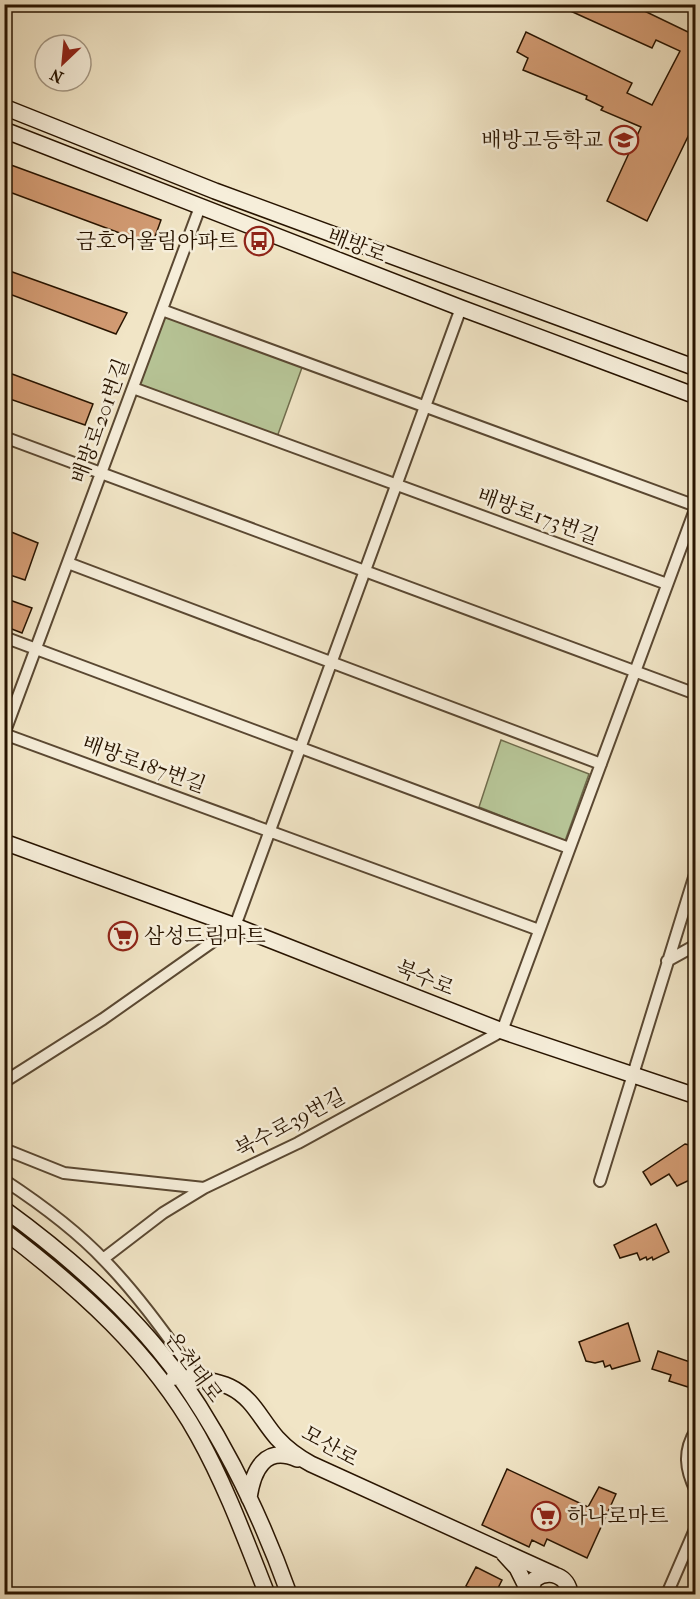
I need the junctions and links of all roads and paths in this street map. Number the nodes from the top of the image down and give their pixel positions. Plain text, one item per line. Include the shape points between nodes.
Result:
1 (4, 107) edge
2 (4, 130) edge
3 (200, 207) junction
4 (461, 308) junction
5 (162, 310) junction
6 (696, 368) edge
7 (133, 388) junction
8 (696, 396) edge
9 (425, 406) junction
10 (4, 437) edge
11 (101, 473) junction
12 (396, 485) junction
13 (696, 506) edge
14 (68, 563) junction
15 (365, 571) junction
16 (667, 584) junction
17 (4, 637) edge
18 (36, 649) junction
19 (332, 662) junction
20 (635, 671) junction
21 (696, 694) edge
22 (4, 734) edge
23 (300, 747) junction
24 (601, 764) junction
25 (269, 831) junction
26 (4, 842) edge
27 (569, 848) junction
28 (696, 872) edge
29 (235, 926) junction
30 (539, 930) junction
31 (696, 945) edge
32 (667, 961) junction
33 (502, 1031) junction
34 (631, 1076) junction
35 (4, 1082) edge
36 (696, 1096) edge
37 (4, 1149) edge
38 (4, 1180) edge
39 (600, 1181) dead end
40 (204, 1188) junction
41 (4, 1209) edge
42 (4, 1231) edge
43 (103, 1259) junction
44 (158, 1376) junction
45 (180, 1378) junction
46 (198, 1380) junction
47 (696, 1430) edge
48 (310, 1464) junction
49 (696, 1491) edge
50 (249, 1497) junction
51 (696, 1527) edge
52 (495, 1546) junction
53 (563, 1584) edge
54 (527, 1593) edge
55 (267, 1594) edge
56 (289, 1594) edge
57 (577, 1594) edge
58 (667, 1594) edge

1 - 6 street, 배방로 via 215,191
2 - 3 street, 배방로
3 - 4 street, 배방로
3 - 5 street, 배방로201번길
4 - 8 street, 배방로
4 - 9 street
5 - 7 street, 배방로201번길
5 - 9 street
7 - 11 street, 배방로201번길
7 - 12 street
9 - 12 street
9 - 13 street
10 - 11 street
11 - 14 street, 배방로201번길
11 - 15 street
12 - 15 street
12 - 16 street, 배방로173번길
13 - 16 street
14 - 18 street, 배방로201번길
14 - 19 street
15 - 19 street
15 - 20 street
16 - 20 street
17 - 18 street
18 - 22 street, 배방로201번길
18 - 23 street
19 - 23 street
19 - 24 street
20 - 21 street
20 - 24 street
22 - 25 street, 배방로187번길
23 - 25 street
23 - 27 street
24 - 27 street
25 - 29 street
25 - 30 street
26 - 29 street, 북수로
27 - 30 street
28 - 32 street
29 - 33 street, 북수로
29 - 35 street via 103,1019
30 - 33 street
31 - 32 street
32 - 34 street
33 - 34 street, 북수로
33 - 40 street, 북수로39번길 via 298,1143
34 - 36 street, 북수로
34 - 39 street
37 - 40 street via 64,1173
38 - 43 street
40 - 43 street, 북수로39번길 via 163,1213
41 - 45 street, 온천대로 via 82,1270
42 - 44 street, 온천대로 via 101,1312
43 - 46 street via 148,1310
44 - 45 street, 모산로
44 - 55 street, 온천대로 via 197,1435 221,1481
45 - 46 street, 모산로
45 - 50 street, 온천대로
46 - 48 street, 모산로 via 214,1382 244,1396 276,1437
47 - 49 street via 686,1446 687,1466
48 - 50 street via 291,1456 266,1457 256,1470
48 - 52 street, 모산로
50 - 56 street, 온천대로
51 - 58 street
52 - 53 street, 모산로
52 - 54 street via 518,1568
53 - 54 street via 541,1575
53 - 57 street

